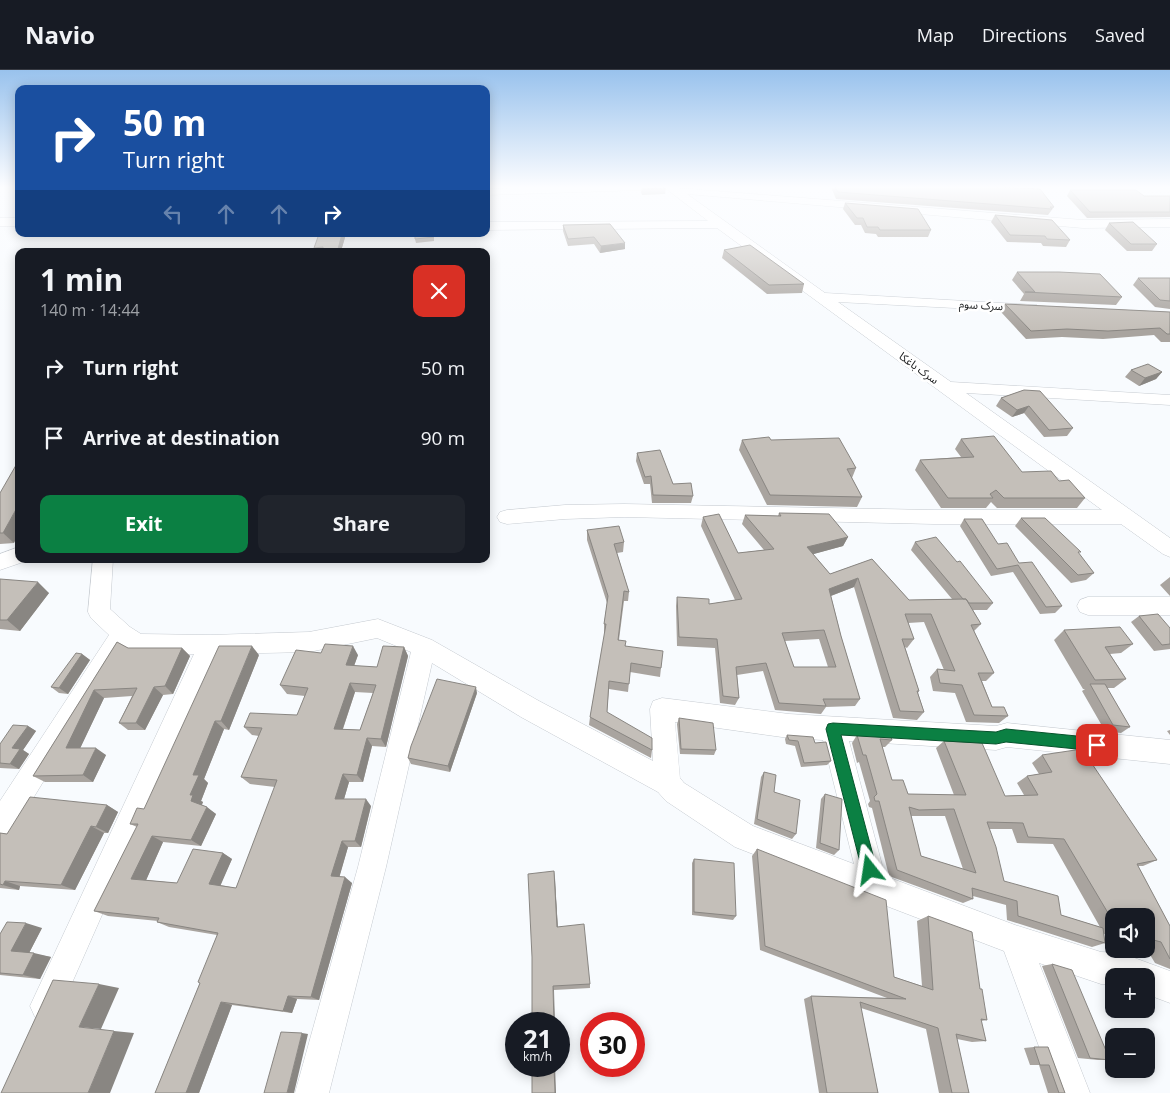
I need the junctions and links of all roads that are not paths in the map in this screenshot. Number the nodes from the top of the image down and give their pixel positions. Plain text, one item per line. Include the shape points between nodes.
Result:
1 (735, 235) edge
2 (821, 297) junction
3 (1048, 308) edge
4 (946, 387) junction
5 (1170, 400) edge
6 (507, 517) dead end
7 (1126, 517) junction
8 (1170, 549) edge
9 (15, 556) edge
10 (0, 562) edge
11 (103, 563) edge
12 (1088, 606) dead end
13 (1170, 606) edge
14 (122, 634) junction
15 (210, 645) junction
16 (424, 647) junction
17 (833, 729) junction
18 (1170, 752) edge
19 (667, 782) junction
20 (0, 826) edge
21 (874, 888) junction
22 (1015, 940) junction
23 (1105, 968) edge
24 (1155, 981) edge
25 (1170, 987) edge
26 (36, 1030) edge
27 (312, 1093) edge
28 (1073, 1093) edge

1 - 2 street, سرک باغکا
2 - 3 street, سرک سوم
2 - 4 street, سرک باغکا
4 - 5 street
4 - 7 street, سرک باغکا
6 - 7 street via 537,513 640,512 1032,519
7 - 8 street, سرک باغکا
9 - 10 street
11 - 14 street via 99,612
12 - 13 street
14 - 15 street via 138,644
14 - 20 street
15 - 16 street via 309,642 378,628
15 - 26 street
16 - 19 street via 530,709
16 - 27 street via 372,867
17 - 18 street via 996,738 1006,735
17 - 19 street via 662,710
17 - 21 street
19 - 21 street via 675,792 745,837
21 - 22 street
22 - 23 street
22 - 28 street
24 - 25 street

